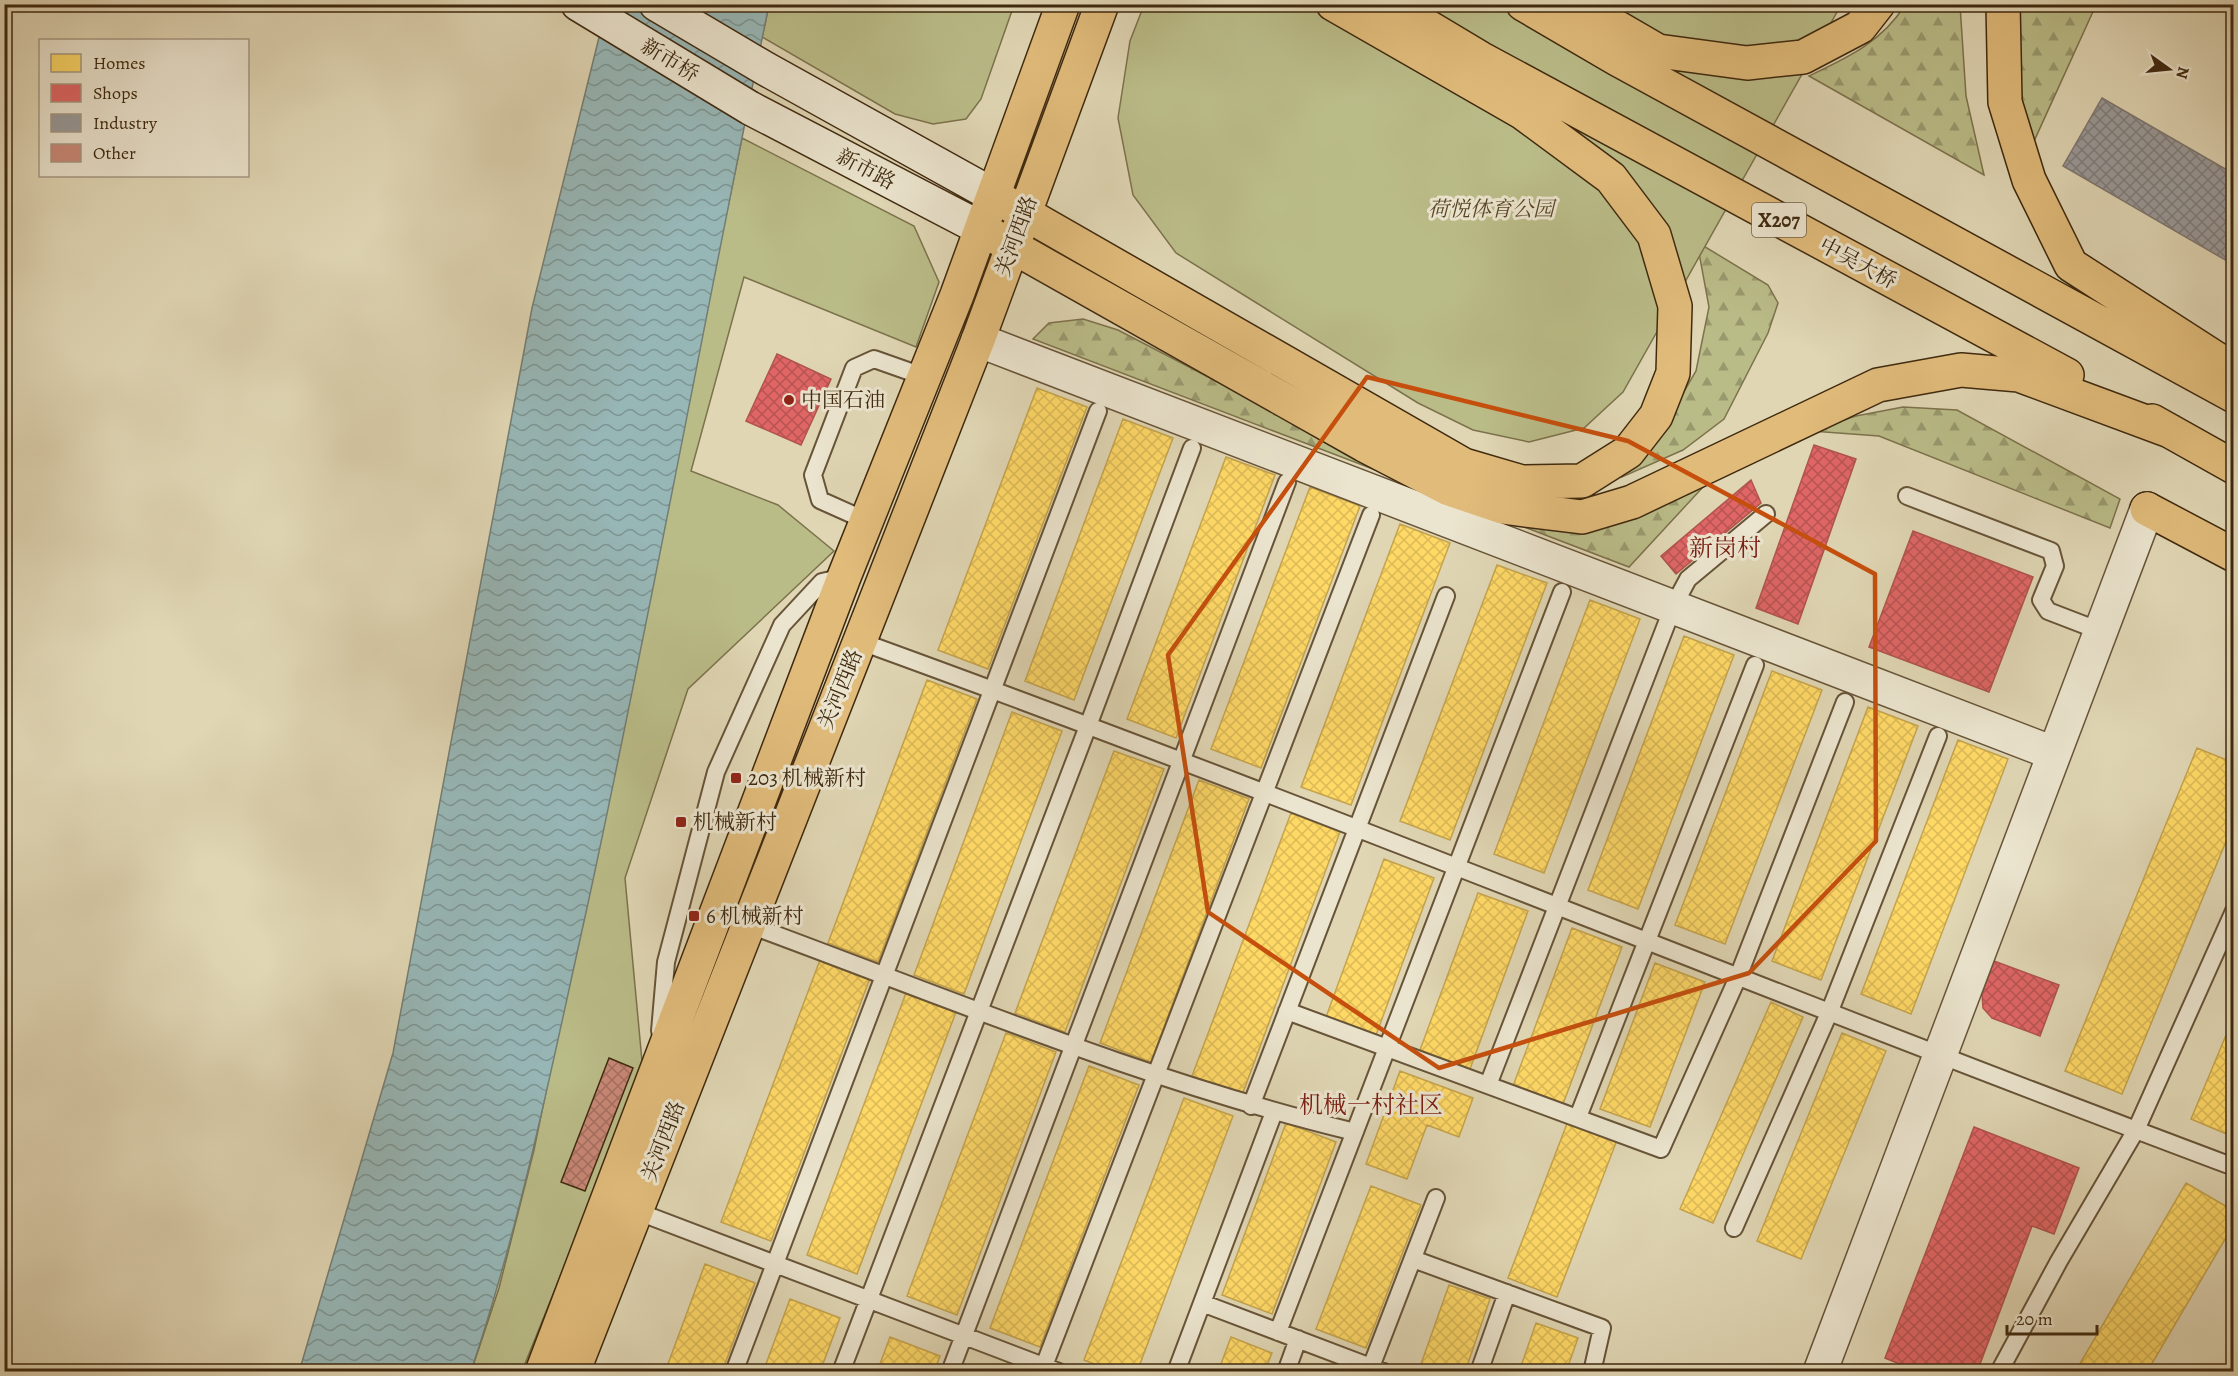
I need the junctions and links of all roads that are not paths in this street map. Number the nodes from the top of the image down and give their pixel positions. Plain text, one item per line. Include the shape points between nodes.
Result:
1 (656, 4) edge
2 (1063, 4) edge
3 (1102, 4) edge
4 (1333, 4) edge
5 (1390, 4) edge
6 (1523, 4) edge
7 (1577, 4) edge
8 (1878, 4) edge
9 (2003, 4) edge
10 (584, 8) edge
11 (766, 69) joint
12 (750, 108) joint
13 (993, 195) junction
14 (1023, 213) junction
15 (982, 229) junction
16 (1012, 245) junction
17 (978, 339) junction
18 (2223, 377) edge
19 (925, 378) junction
20 (1098, 411) dead end
21 (2170, 431) junction
22 (1192, 448) dead end
23 (2234, 467) edge
24 (1287, 482) dead end
25 (1907, 496) dead end
26 (2146, 509) joint
27 (1766, 514) dead end
28 (1371, 515) dead end
29 (867, 521) junction
30 (2234, 555) edge
31 (844, 577) junction
32 (1562, 592) dead end
33 (1446, 596) dead end
34 (1673, 607) junction
35 (2100, 631) junction
36 (859, 641) junction
37 (1755, 664) dead end
38 (994, 690) junction
39 (1845, 702) dead end
40 (1088, 726) junction
41 (1938, 736) dead end
42 (2053, 753) junction
43 (1182, 762) junction
44 (1263, 794) junction
45 (1358, 829) junction
46 (1457, 866) junction
47 (1557, 906) junction
48 (2234, 911) edge
49 (747, 924) junction
50 (1646, 941) junction
51 (885, 975) junction
52 (1738, 977) junction
53 (979, 1010) junction
54 (1287, 1011) junction
55 (1829, 1013) junction
56 (1074, 1045) junction
57 (1387, 1047) junction
58 (1939, 1056) junction
59 (657, 1073) junction
60 (1156, 1075) junction
61 (1488, 1085) junction
62 (1251, 1106) junction
63 (1274, 1112) junction
64 (1578, 1118) junction
65 (2136, 1130) junction
66 (1355, 1132) junction
67 (2234, 1167) edge
68 (1436, 1198) dead end
69 (636, 1211) junction
70 (1734, 1228) dead end
71 (1413, 1258) junction
72 (775, 1264) junction
73 (1507, 1293) junction
74 (868, 1299) junction
75 (1202, 1303) junction
76 (1278, 1332) junction
77 (964, 1335) junction
78 (1298, 1339) junction
79 (1052, 1369) edge
80 (1378, 1369) edge
81 (542, 1371) edge
82 (573, 1371) edge
83 (734, 1371) edge
84 (841, 1371) edge
85 (950, 1371) edge
86 (1176, 1371) edge
87 (1287, 1371) edge
88 (1479, 1371) edge
89 (1592, 1371) edge
90 (1820, 1371) edge
91 (1999, 1371) edge

1 - 11 street, 新市桥
2 - 13 main road, 关河西路
3 - 14 main road, 关河西路
4 - 14 main road via 1523,113 1611,178 1654,235 1675,306 1673,373 1656,416 1628,452 1582,481 1522,482 1464,465
5 - 21 main road, 中吴大桥 / X207 via 1480,58
6 - 18 main road via 1617,59
7 - 8 main road via 1658,51 1747,63 1803,57 1860,27
9 - 18 main road via 2005,102 2029,180 2071,265
10 - 12 street, 新市桥
11 - 13 street, 新市路
12 - 15 street, 新市路
13 - 14 main road
13 - 15 main road, 关河西路
14 - 16 main road, 关河西路
15 - 16 main road
15 - 19 main road, 关河西路
16 - 17 main road, 关河西路
16 - 21 main road via 1365,445 1449,489 1502,507 1582,517 1632,502 1878,385 1961,370 2019,375
17 - 34 street
17 - 36 main road, 关河西路
19 - 29 main road, 关河西路
19 - 29 lane via 874,359 854,368 813,475 820,500
20 - 38 lane
21 - 23 main road, X207
22 - 40 lane
24 - 43 lane
25 - 35 lane via 2051,551 2055,566 2042,600 2048,611
26 - 30 main road
26 - 35 street
27 - 34 lane via 1688,579
28 - 44 lane
29 - 31 main road, 关河西路
31 - 59 main road, 关河西路
31 - 59 lane via 822,582 782,625 716,772 666,962
32 - 46 lane
33 - 45 lane
34 - 42 street
34 - 47 lane
35 - 42 street
36 - 38 lane
36 - 49 main road, 关河西路
37 - 50 lane
38 - 40 lane
38 - 51 lane
39 - 52 lane
40 - 43 lane
40 - 53 lane
41 - 55 lane
42 - 58 street
43 - 44 lane
43 - 56 lane
44 - 45 lane
44 - 60 lane
45 - 46 lane
45 - 54 lane
46 - 47 lane
46 - 57 lane
47 - 50 lane
47 - 61 lane
48 - 65 lane
49 - 51 lane
49 - 69 main road, 关河西路
50 - 52 lane
50 - 64 lane
51 - 53 lane
51 - 72 lane
52 - 55 lane
52 - 64 lane via 1661,1149
53 - 56 lane
53 - 74 lane
54 - 57 lane
54 - 62 lane
55 - 58 lane
55 - 70 lane
56 - 60 lane
56 - 77 lane
57 - 61 lane
57 - 66 lane
58 - 65 lane
58 - 90 street
59 - 81 main road, 关河西路
60 - 62 lane
60 - 79 lane
61 - 64 lane
62 - 63 lane
63 - 66 lane
63 - 75 lane
65 - 67 lane
65 - 91 lane
66 - 76 lane
68 - 71 lane
69 - 72 lane
69 - 82 main road, 关河西路
71 - 73 lane
71 - 80 lane
72 - 74 lane
72 - 83 lane
73 - 88 lane
73 - 89 lane via 1602,1328
74 - 77 lane
74 - 84 lane
75 - 76 lane
75 - 86 lane
76 - 78 lane
77 - 79 lane
77 - 85 lane
78 - 80 lane
78 - 87 lane

